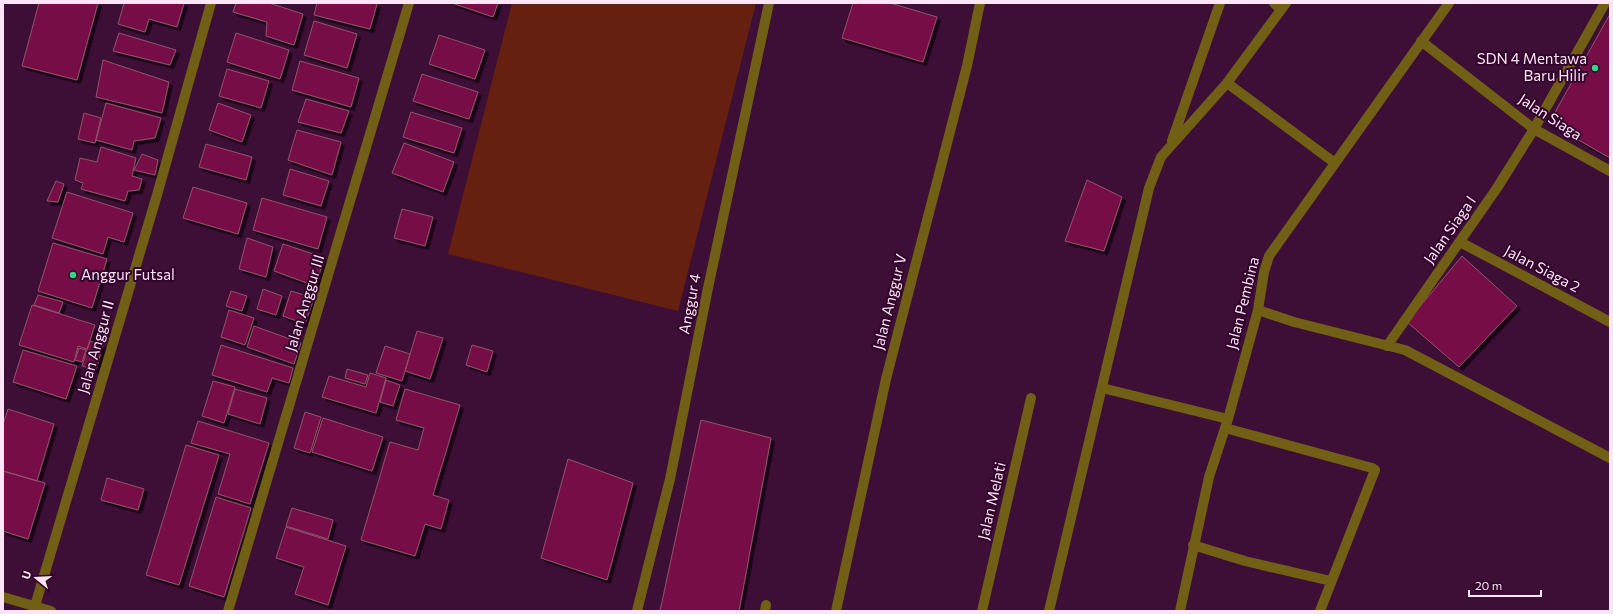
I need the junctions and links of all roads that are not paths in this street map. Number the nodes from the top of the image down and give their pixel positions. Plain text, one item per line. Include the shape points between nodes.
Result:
1 (210, 3) edge
2 (409, 3) edge
3 (769, 3) edge
4 (980, 3) edge
5 (1220, 3) edge
6 (1449, 3) edge
7 (1605, 3) edge
8 (1280, 5) edge
9 (1421, 41) junction
10 (1227, 82) junction
11 (1534, 129) junction
12 (1169, 147) junction
13 (1335, 163) junction
14 (1610, 171) edge
15 (1460, 242) junction
16 (1258, 310) junction
17 (1610, 322) edge
18 (1387, 346) junction
19 (1102, 388) junction
20 (1031, 398) dead end
21 (1226, 423) junction
22 (1610, 458) edge
23 (1193, 545) junction
24 (1331, 581) junction
25 (3, 597) edge
26 (35, 606) junction
27 (50, 611) edge
28 (228, 611) edge
29 (637, 611) edge
30 (836, 611) edge
31 (982, 611) edge
32 (1049, 611) edge
33 (1180, 611) edge
34 (1320, 611) edge

1 - 26 street, Jalan Anggur II
2 - 28 street, Jalan Anggur III
3 - 29 street, Anggur 4 via 670,479
4 - 30 street, Jalan Anggur V via 967,66 886,379
5 - 12 street
6 - 9 street, Jalan Pembina
7 - 11 street, Jalan Siaga I
8 - 10 street
9 - 11 street, Jalan Siaga
9 - 13 street, Jalan Pembina
10 - 12 street
10 - 13 street
11 - 14 street, Jalan Siaga
11 - 15 street, Jalan Siaga I
12 - 19 street via 1159,161 1150,188
13 - 16 street, Jalan Pembina via 1269,256
15 - 17 street, Jalan Siaga 2
15 - 18 street, Jalan Siaga I
16 - 18 street
16 - 21 street, Jalan Pembina
18 - 22 street via 1420,357
19 - 21 street
19 - 32 street
20 - 31 street, Jalan Melati
21 - 23 street, Jalan Pembina via 1208,477
21 - 24 street via 1376,470
23 - 24 street via 1245,561
23 - 33 street, Jalan Pembina
24 - 34 street
25 - 26 street
26 - 27 street

